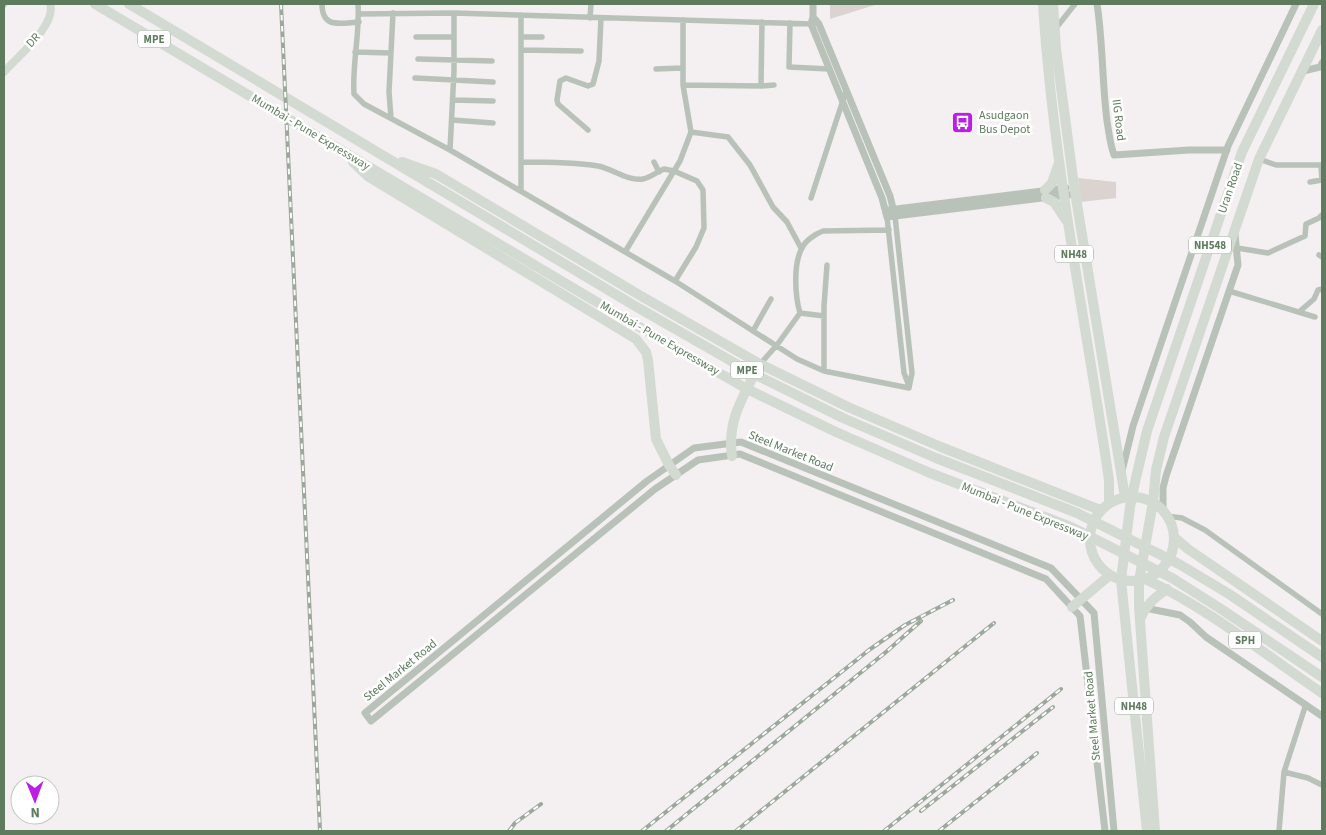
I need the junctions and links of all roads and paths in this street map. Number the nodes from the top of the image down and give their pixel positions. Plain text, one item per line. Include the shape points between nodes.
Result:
1 (50, 4) edge
2 (95, 4) edge
3 (129, 4) edge
4 (322, 4) edge
5 (358, 4) edge
6 (591, 4) edge
7 (813, 4) edge
8 (1043, 4) edge
9 (1053, 4) edge
10 (1075, 4) edge
11 (1097, 4) edge
12 (1296, 4) edge
13 (1314, 4) edge
14 (393, 13) junction
15 (454, 13) junction
16 (359, 14) junction
17 (521, 15) junction
18 (590, 18) junction
19 (601, 18) junction
20 (814, 19) junction
21 (682, 20) junction
22 (359, 22) junction
23 (762, 22) junction
24 (790, 23) junction
25 (1050, 29) junction
26 (1322, 30) edge
27 (416, 37) dead end
28 (454, 37) junction
29 (521, 37) junction
30 (542, 38) dead end
31 (520, 50) junction
32 (581, 51) dead end
33 (355, 52) junction
34 (391, 53) junction
35 (418, 59) dead end
36 (454, 60) junction
37 (492, 61) dead end
38 (1322, 63) edge
39 (682, 68) junction
40 (656, 69) dead end
41 (829, 69) junction
42 (1303, 71) junction
43 (4, 72) edge
44 (415, 78) dead end
45 (454, 80) junction
46 (493, 82) dead end
47 (683, 85) junction
48 (760, 86) junction
49 (774, 86) dead end
50 (846, 91) junction
51 (453, 100) junction
52 (493, 101) dead end
53 (843, 103) junction
54 (391, 118) junction
55 (452, 120) junction
56 (493, 123) dead end
57 (588, 130) dead end
58 (691, 132) junction
59 (341, 150) junction
60 (450, 150) junction
61 (1226, 150) junction
62 (382, 156) junction
63 (1060, 158) junction
64 (1259, 160) junction
65 (520, 162) junction
66 (654, 162) dead end
67 (1322, 165) edge
68 (674, 171) junction
69 (659, 172) junction
70 (1310, 182) dead end
71 (521, 191) junction
72 (1069, 191) junction
73 (1046, 194) junction
74 (811, 198) dead end
75 (890, 213) junction
76 (1322, 215) edge
77 (1069, 225) junction
78 (1235, 228) junction
79 (889, 230) junction
80 (801, 248) junction
81 (1237, 248) junction
82 (626, 252) junction
83 (827, 265) dead end
84 (675, 281) junction
85 (1322, 288) edge
86 (1229, 291) junction
87 (771, 299) dead end
88 (1299, 312) junction
89 (800, 313) junction
90 (824, 316) junction
91 (1315, 317) dead end
92 (753, 331) junction
93 (777, 345) junction
94 (760, 364) junction
95 (824, 371) junction
96 (909, 388) junction
97 (731, 444) junction
98 (732, 456) junction
99 (669, 465) junction
100 (1122, 473) junction
101 (676, 475) junction
102 (1128, 497) junction
103 (1153, 502) junction
104 (1109, 503) junction
105 (1100, 510) junction
106 (1165, 514) junction
107 (1174, 537) junction
108 (1110, 576) junction
109 (1121, 580) junction
110 (1142, 580) junction
111 (1167, 589) junction
112 (1081, 599) junction
113 (1072, 607) junction
114 (1144, 608) junction
115 (1322, 614) edge
116 (1140, 619) junction
117 (1322, 640) edge
118 (1322, 657) edge
119 (1322, 677) edge
120 (1322, 693) edge
121 (1306, 704) junction
122 (1322, 716) edge
123 (1284, 772) junction
124 (1322, 785) edge
125 (1104, 831) edge
126 (1114, 831) edge
127 (1147, 831) edge
128 (1155, 831) edge
129 (1279, 831) edge

1 - 43 main road, DR via 51,16 43,31
2 - 59 highway, Mumbai - Pune Expressway / MPE
3 - 62 highway, Mumbai - Pune Expressway / MPE
4 - 22 street via 323,17 328,22
5 - 16 street
6 - 18 street
7 - 20 street
8 - 25 highway, NH48
9 - 25 highway, NH48
10 - 25 street
11 - 61 street, IIG Road via 1106,115 1114,156
12 - 61 street
13 - 102 highway, Uran Road / NH548 via 1242,152 1146,431
14 - 15 street
14 - 16 street
14 - 34 street
15 - 17 street
15 - 28 street
16 - 22 street
17 - 18 street
17 - 29 street
18 - 19 street
19 - 21 street
19 - 57 street via 599,61 592,84 588,86 562,79 557,100 563,110
20 - 24 street
20 - 41 street
20 - 50 street
21 - 23 street
21 - 39 street
22 - 33 street
23 - 24 street
23 - 48 street
24 - 41 street via 790,67
25 - 63 highway, NH48
25 - 72 highway, NH48 via 1056,49
26 - 42 highway, Uran Road / NH548
27 - 28 street
28 - 36 street
29 - 30 street
29 - 31 street
31 - 32 street
31 - 65 street
33 - 34 street
33 - 54 street via 354,94 364,104
34 - 54 street
35 - 36 street
36 - 37 street
36 - 45 street
38 - 42 street via 1320,67
39 - 40 street
39 - 47 street
41 - 53 street
42 - 64 highway, Uran Road / NH548
44 - 45 street
45 - 46 street
45 - 51 street
47 - 48 street
47 - 58 street
48 - 49 street
50 - 53 street
50 - 75 street via 890,196
51 - 52 street
51 - 55 street
53 - 74 street
53 - 75 street
54 - 60 street
55 - 56 street
55 - 60 street
58 - 68 street
58 - 80 street via 728,137 750,165
59 - 99 highway via 369,177 636,339 646,352 654,428
59 - 119 highway, Mumbai - Pune Expressway / MPE via 748,389 921,469 1071,527 1172,578
60 - 71 street
61 - 100 street via 1133,426
62 - 94 highway via 436,174
62 - 118 highway, Mumbai - Pune Expressway / MPE via 754,374 843,418 1077,513 1179,564
63 - 72 highway, NH48
63 - 73 highway
64 - 67 street via 1276,165
64 - 78 highway, Uran Road / NH548
65 - 69 street via 601,166 636,179
65 - 71 street
66 - 69 street
67 - 70 street via 1322,180
68 - 69 street via 664,169
68 - 82 street
68 - 84 street via 701,185 705,220 698,241
71 - 82 street
72 - 73 street
72 - 77 highway, NH48
72 - 100 highway, NH48
73 - 75 street
73 - 77 highway
75 - 79 street
75 - 96 street via 912,373
76 - 81 street via 1306,224 1302,239 1268,253
77 - 104 highway, NH48 via 1110,480
78 - 81 street
78 - 103 highway, Uran Road / NH548 via 1164,437
79 - 80 street via 823,231
79 - 96 street via 904,373
80 - 89 street via 796,292
81 - 86 street via 1238,265
82 - 84 street
83 - 90 street
84 - 92 street
85 - 88 street
86 - 88 street
86 - 106 street via 1166,476 1163,488
87 - 92 street
88 - 91 street
89 - 90 street
89 - 93 street
90 - 95 street
92 - 93 street
93 - 94 street
93 - 95 street via 797,359
94 - 97 highway via 734,418
94 - 105 highway via 941,447
95 - 96 street
97 - 98 highway
97 - 99 street, Steel Market Road via 694,448
97 - 112 street, Steel Market Road via 741,442 1051,568
98 - 101 street, Steel Market Road via 698,460
98 - 113 street, Steel Market Road via 740,454 1046,579
99 - 101 highway
99 - 101 street, Steel Market Road via 365,713 371,721
100 - 102 highway, NH48
102 - 103 highway
102 - 104 highway
102 - 109 highway
103 - 106 highway
103 - 110 highway, Uran Road
104 - 105 highway
105 - 108 highway via 1090,529 1090,545 1092,556
106 - 107 highway
106 - 115 street via 1182,518 1205,530
107 - 110 highway via 1167,563
107 - 117 highway
108 - 109 highway
108 - 112 highway
109 - 110 highway
109 - 127 highway, NH48
110 - 111 highway, SPH
110 - 116 highway, NH48
111 - 114 highway
111 - 120 highway, SPH
112 - 113 highway
112 - 126 street, Steel Market Road via 1094,613
113 - 125 street, Steel Market Road via 1080,616
114 - 116 highway
114 - 121 street via 1180,615 1206,637
116 - 128 highway, NH48
121 - 122 street
121 - 123 street
123 - 124 street
123 - 129 street

